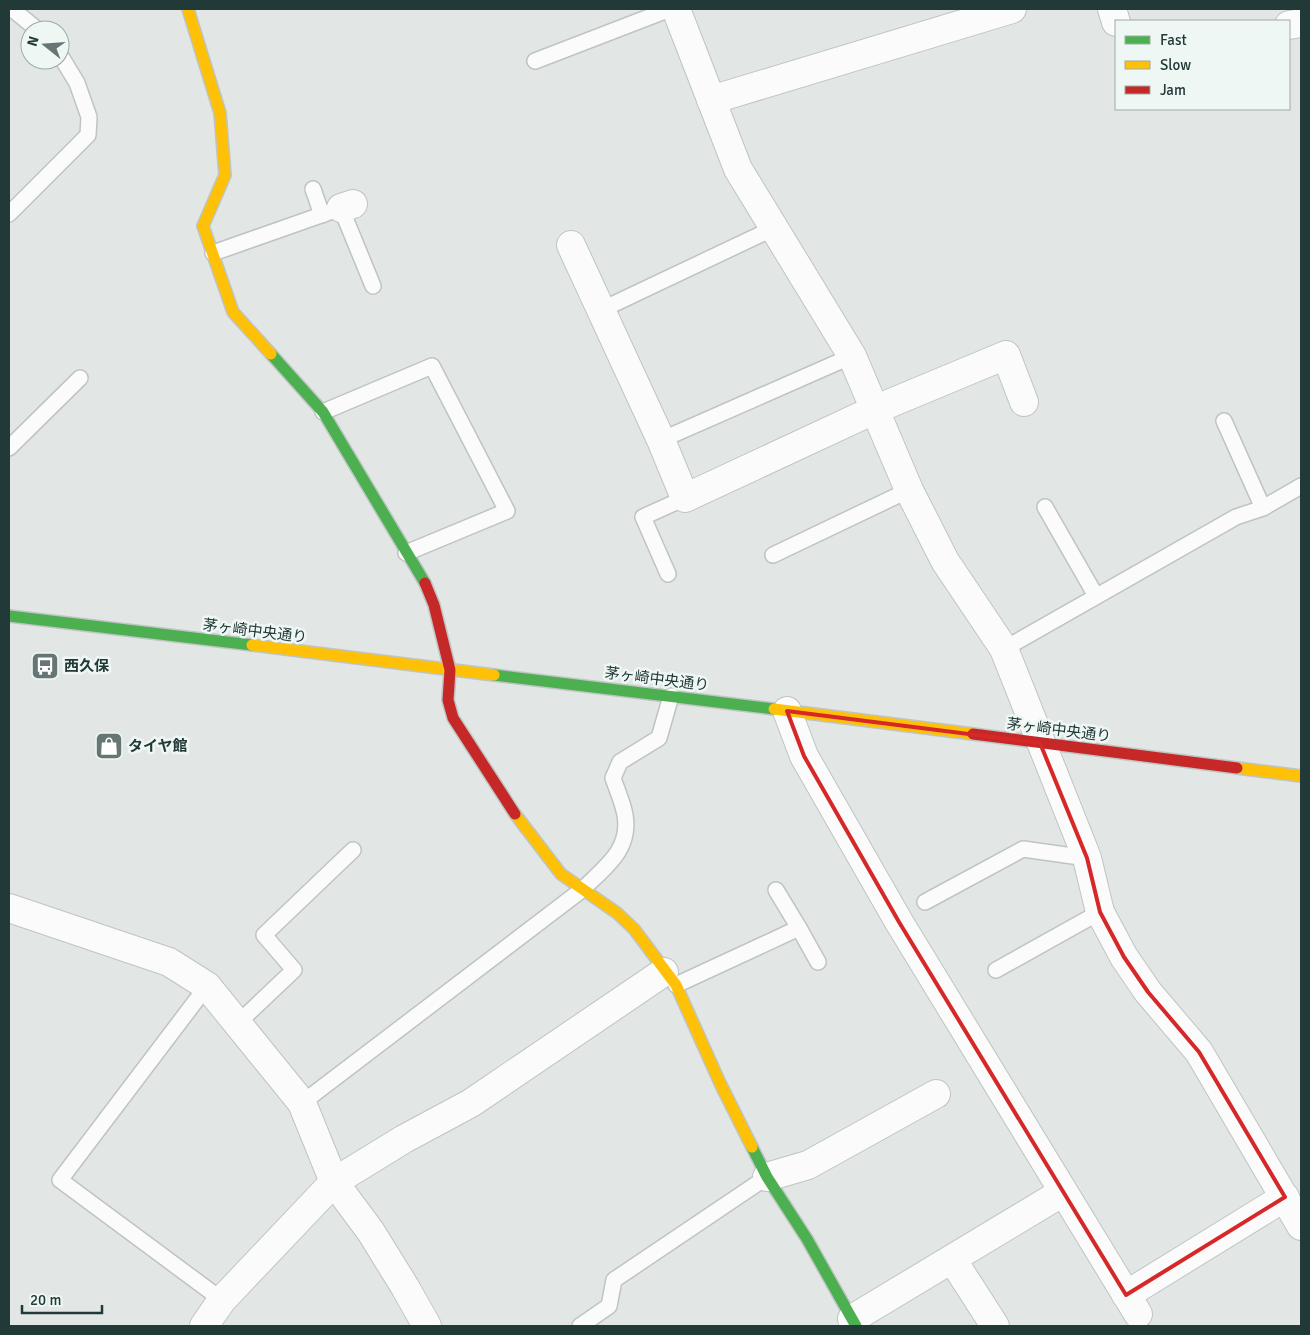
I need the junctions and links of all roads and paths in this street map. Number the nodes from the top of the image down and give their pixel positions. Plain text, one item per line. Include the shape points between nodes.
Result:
1 (12, 9) edge
2 (188, 9) edge
3 (670, 9) edge
4 (676, 9) edge
5 (1004, 10) edge
6 (26, 20) edge
7 (535, 61) dead end
8 (69, 70) edge
9 (711, 100) junction
10 (313, 189) dead end
11 (339, 209) junction
12 (9, 214) edge
13 (774, 228) junction
14 (571, 244) dead end
15 (213, 253) junction
16 (373, 286) dead end
17 (601, 310) junction
18 (852, 356) junction
19 (80, 378) dead end
20 (1024, 402) dead end
21 (874, 410) junction
22 (324, 412) junction
23 (1224, 420) dead end
24 (661, 440) junction
25 (9, 448) edge
26 (1301, 486) edge
27 (910, 490) junction
28 (685, 498) junction
29 (1046, 507) dead end
30 (1263, 508) junction
31 (406, 553) junction
32 (773, 555) dead end
33 (668, 574) dead end
34 (1096, 596) junction
35 (9, 616) edge
36 (1004, 649) junction
37 (450, 670) junction
38 (671, 696) junction
39 (787, 711) junction
40 (1040, 743) junction
41 (1301, 776) edge
42 (353, 850) dead end
43 (1087, 858) junction
44 (583, 889) junction
45 (776, 890) dead end
46 (926, 902) dead end
47 (9, 908) edge
48 (1100, 912) junction
49 (799, 928) junction
50 (818, 962) dead end
51 (996, 970) dead end
52 (670, 979) junction
53 (207, 986) junction
54 (237, 1024) junction
55 (936, 1094) dead end
56 (302, 1103) junction
57 (767, 1177) junction
58 (334, 1182) junction
59 (1064, 1192) junction
60 (1285, 1197) junction
61 (1301, 1226) edge
62 (952, 1259) junction
63 (222, 1300) junction
64 (854, 1322) edge
65 (204, 1326) edge
66 (427, 1326) edge
67 (580, 1326) edge
68 (995, 1326) edge

1 - 6 lane
2 - 15 street via 220,113 224,175 203,226
3 - 7 lane
4 - 9 street
5 - 9 street
8 - 12 lane via 89,117 88,134
9 - 13 street via 738,169
10 - 11 lane
11 - 15 lane
11 - 16 lane
13 - 17 lane
13 - 18 street
14 - 17 street
15 - 22 street via 233,312
17 - 24 street
18 - 21 street
18 - 24 lane
19 - 25 lane
20 - 21 street via 1006,355
21 - 27 street
21 - 28 street
22 - 31 street
22 - 31 lane via 432,366 507,510
23 - 30 lane
24 - 28 street
26 - 30 lane
27 - 32 lane
27 - 36 street via 945,562
28 - 33 lane via 643,517
29 - 34 lane
30 - 34 lane via 1236,517
31 - 37 street via 425,583 434,605
34 - 36 lane
35 - 37 street, 茅ヶ崎中央通り
36 - 40 street
37 - 38 street, 茅ヶ崎中央通り
37 - 44 street via 448,700 453,718 507,804 561,874
38 - 39 street, 茅ヶ崎中央通り
38 - 44 lane via 659,738 620,762 613,778 625,815 625,838 618,854
39 - 40 street, 茅ヶ崎中央通り
39 - 59 street via 804,756 899,922
40 - 41 street, 茅ヶ崎中央通り
40 - 43 street
42 - 54 lane via 264,935 294,970
43 - 46 lane via 1024,849
43 - 48 street
44 - 52 street via 634,929
44 - 56 lane
45 - 49 lane
47 - 53 street via 169,962
48 - 51 lane
48 - 60 street via 1124,957 1148,992 1199,1052
49 - 50 lane
49 - 52 lane
52 - 57 street
52 - 58 street via 471,1103
53 - 54 street
53 - 63 lane via 60,1180
54 - 56 street
55 - 57 street via 808,1164
56 - 58 street
57 - 64 street
57 - 67 lane via 614,1280 608,1306
58 - 63 street
58 - 66 street via 406,1287
59 - 60 street via 1132,1305
59 - 62 street
60 - 61 street
62 - 64 street
62 - 68 street
63 - 65 street

